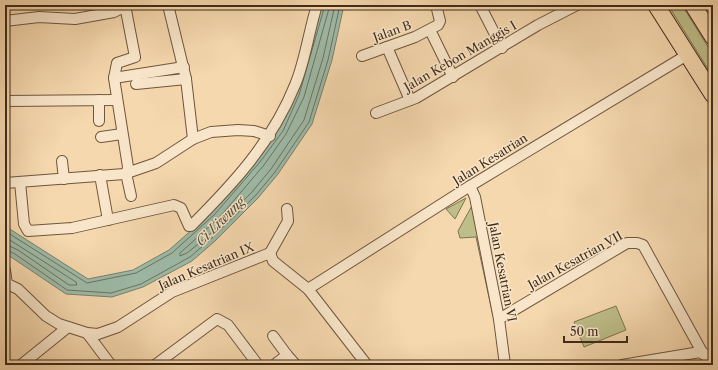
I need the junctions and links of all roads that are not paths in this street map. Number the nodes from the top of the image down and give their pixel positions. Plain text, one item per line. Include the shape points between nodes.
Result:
1 (126, 5) edge
2 (168, 5) edge
3 (317, 5) edge
4 (436, 5) edge
5 (480, 5) edge
6 (577, 5) edge
7 (656, 5) edge
8 (693, 5) edge
9 (5, 21) edge
10 (430, 30) junction
11 (713, 37) edge
12 (387, 47) junction
13 (502, 48) junction
14 (687, 55) junction
15 (362, 56) dead end
16 (184, 67) junction
17 (453, 77) junction
18 (114, 78) junction
19 (186, 79) junction
20 (136, 84) dead end
21 (713, 94) edge
22 (99, 100) junction
23 (117, 100) junction
24 (410, 100) junction
25 (5, 101) edge
26 (376, 113) dead end
27 (99, 121) dead end
28 (122, 134) junction
29 (270, 136) junction
30 (101, 137) dead end
31 (193, 139) junction
32 (62, 161) dead end
33 (127, 173) junction
34 (100, 176) junction
35 (64, 178) junction
36 (20, 182) junction
37 (5, 183) edge
38 (470, 186) junction
39 (131, 196) dead end
40 (287, 209) dead end
41 (108, 220) junction
42 (270, 253) junction
43 (5, 270) edge
44 (6, 283) edge
45 (308, 289) junction
46 (499, 319) junction
47 (68, 327) junction
48 (87, 333) junction
49 (273, 336) dead end
50 (701, 352) junction
51 (287, 355) junction
52 (713, 360) edge
53 (363, 364) edge
54 (21, 365) edge
55 (111, 365) edge
56 (155, 365) edge
57 (258, 365) edge
58 (274, 365) edge
59 (296, 365) edge
60 (505, 365) edge
61 (622, 365) edge

1 - 9 street via 114,12 75,19 39,17
1 - 18 street via 135,57 117,63
2 - 16 street
3 - 29 street via 296,83
4 - 10 street, Jalan B via 440,23
5 - 13 street
6 - 13 street, Jalan Kebon Manggis I via 538,25
7 - 14 main road
8 - 11 main road
10 - 12 street, Jalan B
10 - 17 street, Jalan B
12 - 15 street, Jalan B
12 - 24 street
13 - 17 street, Jalan Kebon Manggis I
14 - 21 main road
14 - 38 street, Jalan Kesatrian
16 - 18 street
16 - 19 street
17 - 24 street, Jalan Kebon Manggis I
18 - 23 street
19 - 20 street
19 - 31 street
22 - 23 street
22 - 25 street
22 - 27 street
23 - 28 street
24 - 26 street, Jalan Kebon Manggis I
28 - 30 street
28 - 33 street
29 - 31 street via 238,130 211,132
29 - 41 street via 238,179 192,226 189,226 181,208 174,205
31 - 33 street via 156,164
32 - 35 street
33 - 34 street
33 - 39 street
34 - 35 street
34 - 41 street
35 - 36 street
36 - 37 street
36 - 41 street via 24,224 28,231 72,228
38 - 45 street, Jalan Kesatrian
38 - 46 street, Jalan Kesatrian VI via 475,197
40 - 42 street via 288,221
42 - 45 street, Jalan Kesatrian IX via 273,261
42 - 48 street, Jalan Kesatrian IX via 172,292 111,331
43 - 44 street
44 - 47 street, Jalan Kesatrian IX via 18,289 51,320
45 - 53 street, Jalan Kesatrian IX
46 - 50 street, Jalan Kesatrian VII via 626,243 638,243 643,245
46 - 60 street, Jalan Kesatrian VI
47 - 48 street, Jalan Kesatrian IX
47 - 54 street
48 - 55 street
49 - 51 street
50 - 52 street
50 - 61 street
51 - 58 street
51 - 59 street
56 - 57 street via 217,318 228,325

